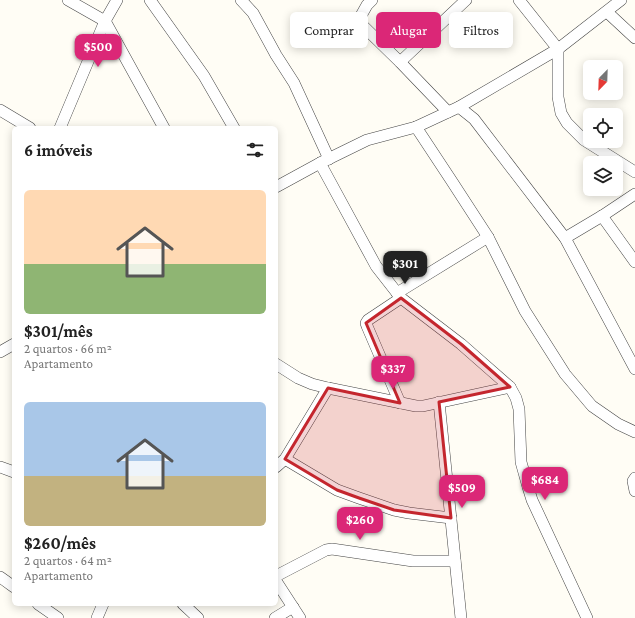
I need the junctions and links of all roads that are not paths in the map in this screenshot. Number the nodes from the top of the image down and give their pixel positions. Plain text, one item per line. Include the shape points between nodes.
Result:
1 (68, 0) edge
2 (117, 0) edge
3 (150, 0) edge
4 (241, 0) edge
5 (372, 0) edge
6 (466, 0) edge
7 (519, 0) edge
8 (621, 0) edge
9 (606, 12) junction
10 (105, 21) junction
11 (635, 38) edge
12 (558, 49) junction
13 (400, 62) junction
14 (459, 107) junction
15 (0, 110) edge
16 (448, 112) junction
17 (27, 126) edge
18 (61, 126) edge
19 (163, 126) edge
20 (233, 126) edge
21 (416, 127) junction
22 (325, 161) junction
23 (635, 172) edge
24 (278, 186) edge
25 (635, 194) edge
26 (602, 216) junction
27 (488, 236) junction
28 (565, 238) junction
29 (635, 262) edge
30 (399, 296) junction
31 (12, 345) edge
32 (0, 352) edge
33 (278, 365) edge
34 (635, 369) edge
35 (510, 387) junction
36 (328, 388) junction
37 (439, 402) junction
38 (400, 403) junction
39 (635, 432) edge
40 (285, 458) junction
41 (278, 465) edge
42 (0, 468) edge
43 (12, 471) edge
44 (635, 478) edge
45 (635, 491) edge
46 (451, 518) junction
47 (455, 561) junction
48 (278, 575) edge
49 (0, 577) edge
50 (278, 584) edge
51 (12, 586) edge
52 (41, 606) edge
53 (102, 606) edge
54 (185, 606) edge
55 (293, 607) junction
56 (58, 618) edge
57 (97, 618) edge
58 (198, 618) edge
59 (275, 618) edge
60 (300, 618) edge
61 (461, 618) edge
62 (587, 618) edge

1 - 10 street
2 - 10 street
3 - 20 street via 204,76
4 - 22 street via 253,13 294,83
5 - 13 street via 358,21
6 - 13 street
7 - 12 street
8 - 9 street
9 - 11 street
9 - 12 street
10 - 18 street
10 - 19 street
12 - 14 street
12 - 23 street via 558,97 561,113 567,123 584,140
13 - 16 street
14 - 16 street
14 - 28 street via 474,119
15 - 17 street
16 - 21 street
21 - 22 street via 367,140
21 - 27 street
22 - 24 street
22 - 30 street via 376,266
25 - 26 street
26 - 28 street
26 - 29 street
27 - 30 street
27 - 39 street via 525,312 566,374 592,406
28 - 34 street
30 - 35 street via 461,344
30 - 38 street via 366,323
31 - 32 street
33 - 36 street via 298,378
35 - 37 street
35 - 62 street via 519,409 521,462 532,500
36 - 38 street
36 - 40 street
37 - 38 street via 423,406
37 - 46 street
40 - 41 street
40 - 46 street via 337,490 359,498 394,510
42 - 43 street
44 - 45 street
46 - 47 street
47 - 48 street via 413,561 332,549
47 - 61 street
49 - 51 street
50 - 55 street
52 - 56 street
53 - 57 street
54 - 58 street
55 - 59 street
55 - 60 street

